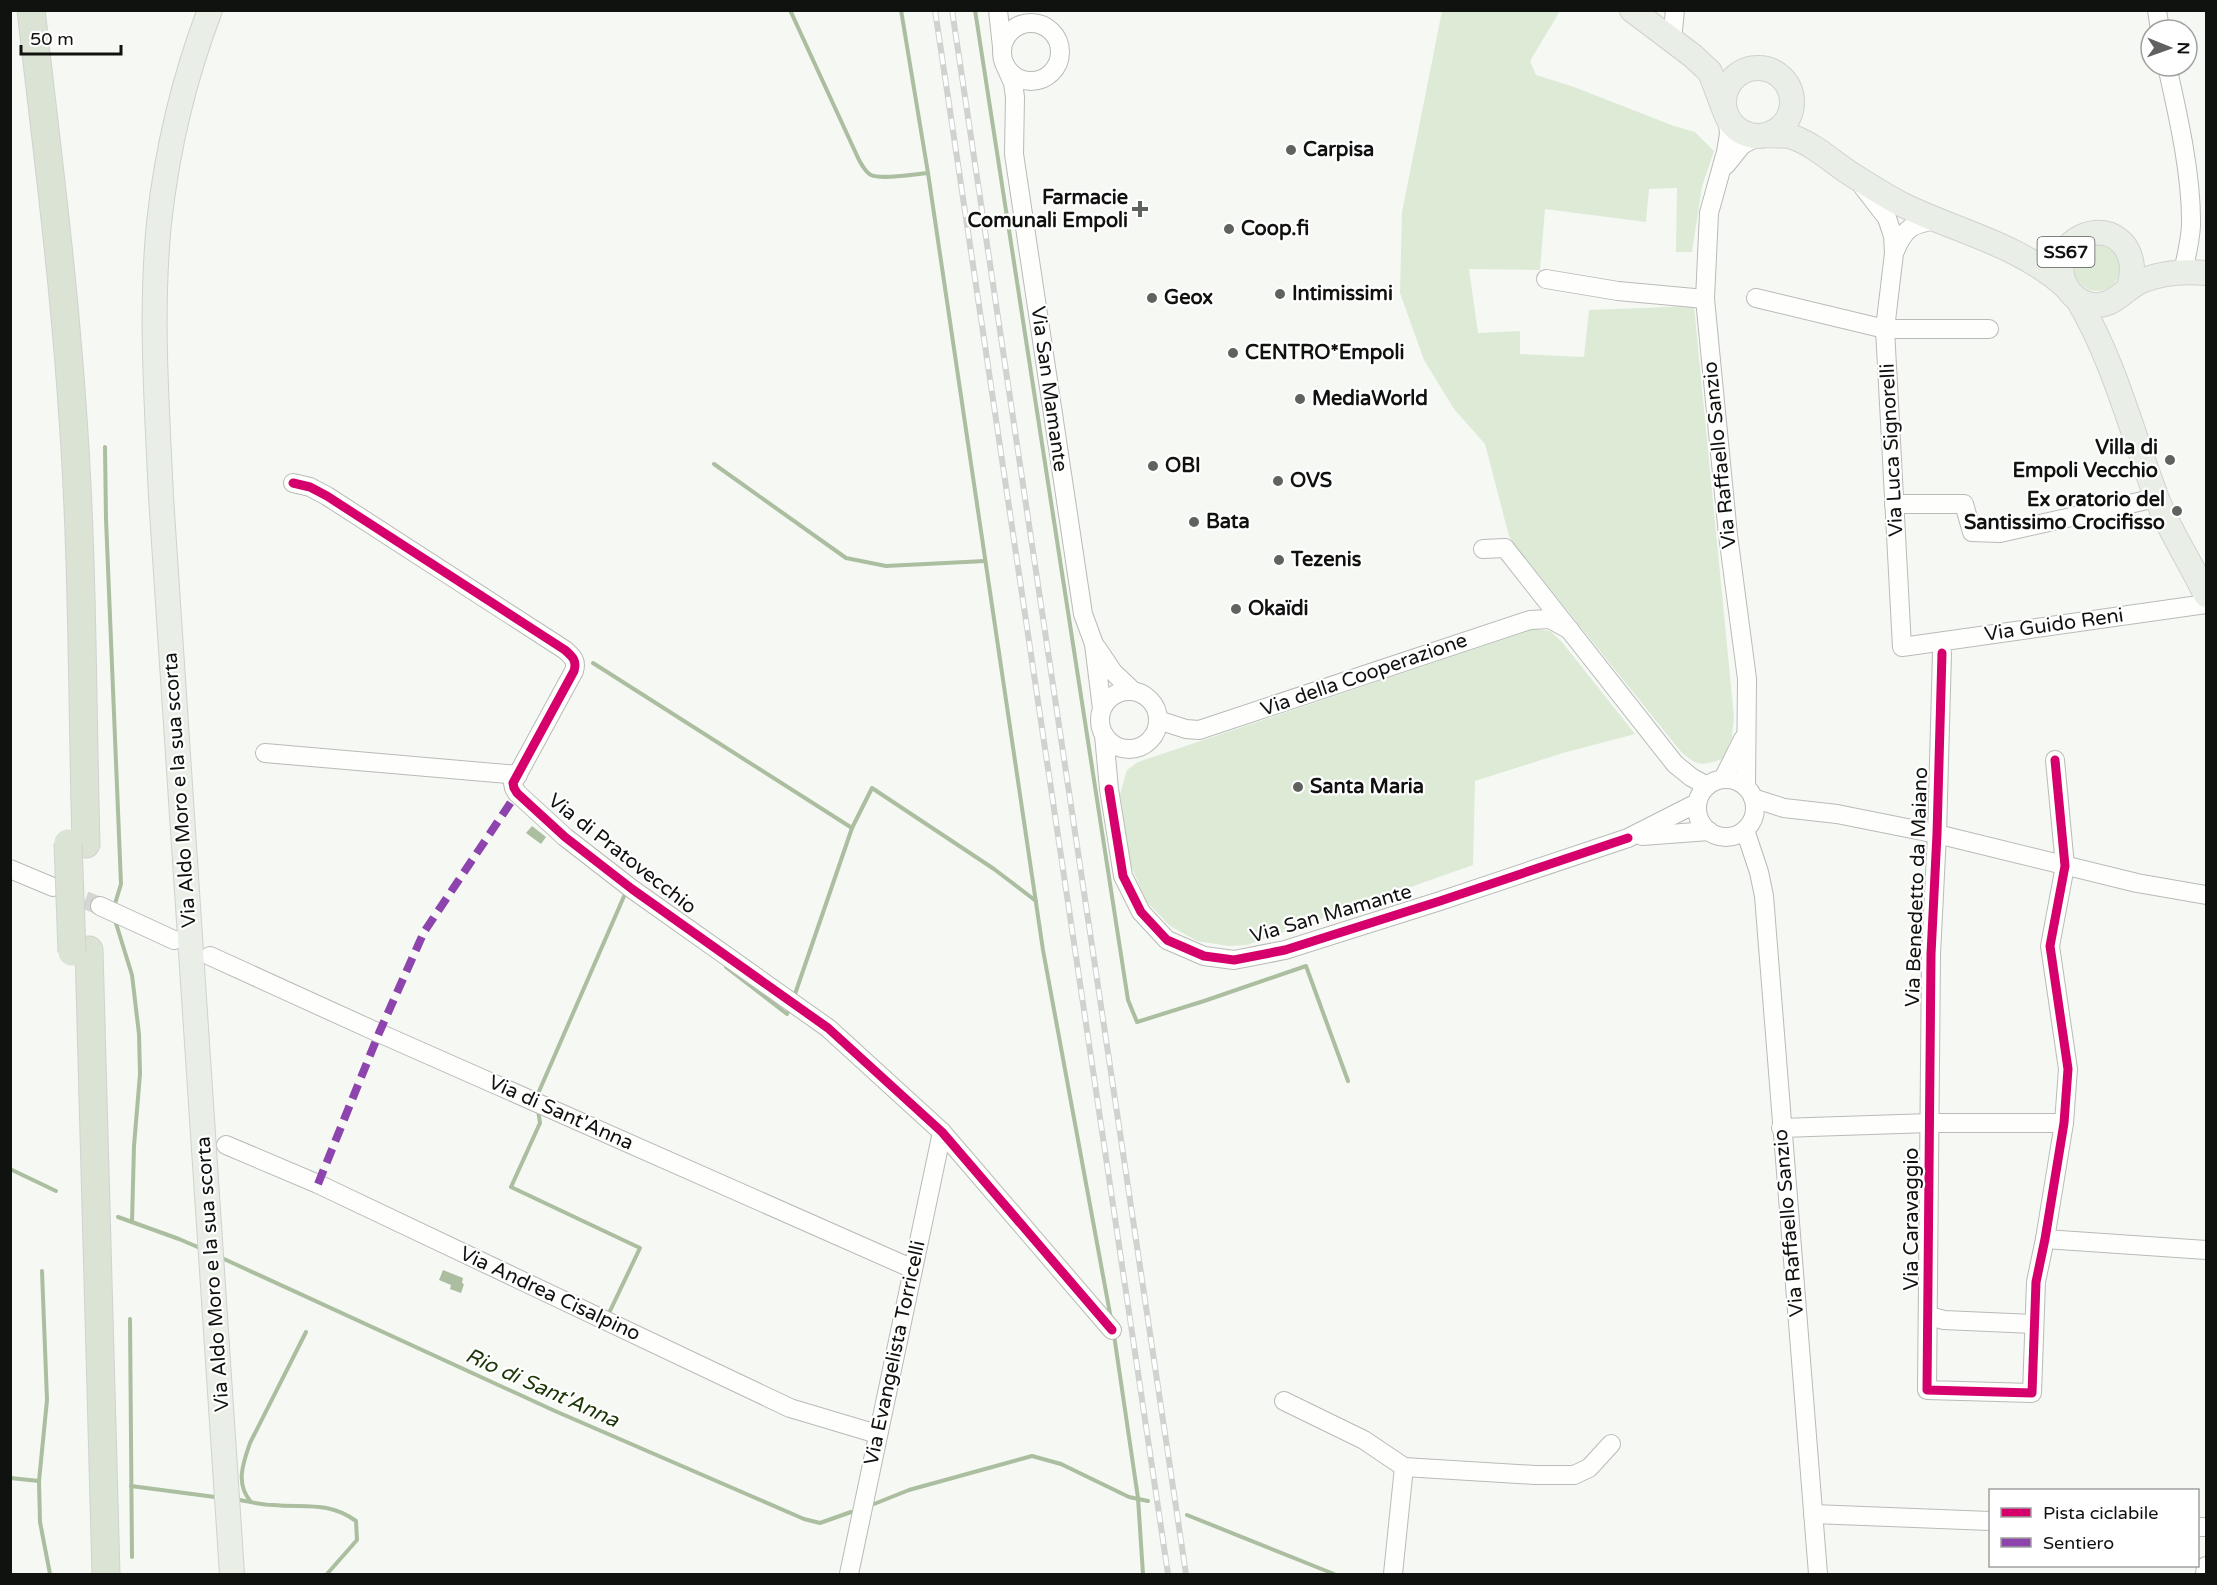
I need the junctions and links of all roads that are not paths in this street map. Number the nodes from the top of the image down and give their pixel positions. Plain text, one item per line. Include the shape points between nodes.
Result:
1 (14, 10) edge
2 (32, 10) edge
3 (210, 10) edge
4 (998, 10) edge
5 (1014, 10) edge
6 (1632, 10) edge
7 (1675, 10) edge
8 (1040, 24) junction
9 (1672, 40) junction
10 (1693, 56) junction
11 (1004, 58) junction
12 (1750, 69) junction
13 (1051, 73) junction
14 (2170, 78) edge
15 (1792, 100) junction
16 (1726, 113) junction
17 (1014, 132) junction
18 (1763, 135) junction
19 (1820, 151) junction
20 (1848, 172) junction
21 (1718, 180) junction
22 (1937, 220) junction
23 (2078, 238) junction
24 (1996, 243) junction
25 (2128, 250) junction
26 (1894, 253) junction
27 (2196, 271) edge
28 (1546, 279) dead end
29 (2129, 286) junction
30 (2072, 293) junction
31 (1705, 298) junction
32 (1756, 298) dead end
33 (1885, 329) junction
34 (1989, 329) dead end
35 (293, 483) dead end
36 (2156, 498) junction
37 (1894, 504) junction
38 (1483, 549) dead end
39 (2206, 595) edge
40 (2206, 604) edge
41 (1570, 630) junction
42 (1094, 644) junction
43 (1902, 647) joint
44 (1942, 653) dead end
45 (1133, 691) junction
46 (1102, 709) junction
47 (1158, 720) junction
48 (1747, 732) junction
49 (1104, 735) junction
50 (1138, 747) junction
51 (265, 753) dead end
52 (2055, 760) dead end
53 (518, 775) junction
54 (1715, 783) junction
55 (1109, 789) junction
56 (1750, 793) junction
57 (1697, 803) junction
58 (1784, 808) junction
59 (1748, 826) junction
60 (1715, 834) junction
61 (1938, 834) junction
62 (1628, 837) junction
63 (77, 844) junction
64 (2065, 866) junction
65 (10, 869) edge
66 (1759, 872) junction
67 (53, 887) tunnel mouth
68 (2206, 896) edge
69 (110, 910) tunnel mouth
70 (174, 940) dead end
71 (80, 951) junction
72 (210, 956) dead end
73 (1930, 1123) junction
74 (2064, 1123) junction
75 (1781, 1128) junction
76 (942, 1132) junction
77 (226, 1144) dead end
78 (2045, 1239) junction
79 (2206, 1250) edge
80 (913, 1269) junction
81 (1929, 1316) junction
82 (2033, 1324) junction
83 (1113, 1330) dead end
84 (1284, 1401) dead end
85 (878, 1434) junction
86 (1611, 1444) dead end
87 (1404, 1467) junction
88 (1813, 1514) junction
89 (1989, 1521) edge
90 (2206, 1566) edge
91 (88, 1575) edge
92 (106, 1575) edge
93 (232, 1575) edge
94 (849, 1575) edge
95 (1393, 1575) edge
96 (1818, 1575) edge
97 (2205, 1575) edge

1 - 63 highway via 48,321
2 - 63 highway via 72,405 77,498
3 - 93 main road, Via Aldo Moro e la sua scorta via 170,148 159,222 155,313 161,496
4 - 11 street, Via San Mamante
5 - 8 street
6 - 9 main road, SS67
7 - 9 street
8 - 11 street via 1031,22 1014,28 1004,42
8 - 13 street via 1053,32 1061,50
9 - 10 main road, SS67
10 - 12 main road, SS67 via 1713,64
10 - 16 main road, SS67 via 1710,72
11 - 13 street via 1010,72 1026,81
11 - 17 street, Via San Mamante via 1013,83
12 - 15 main road, SS67 via 1770,70 1779,75
12 - 16 main road via 1740,73 1726,90
13 - 17 street, Via San Mamante via 1028,98
14 - 27 street via 2191,198
15 - 18 main road via 1785,122
15 - 19 main road, SS67 via 1806,138
16 - 18 main road, SS67 via 1740,131
16 - 21 street, Via Raffaello Sanzio via 1729,134
17 - 42 street, Via San Mamante via 1083,614
18 - 19 main road, SS67 via 1788,136
18 - 21 street, Via Raffaello Sanzio via 1742,145
19 - 20 main road, SS67
20 - 22 main road, SS67 via 1901,204
20 - 26 street via 1887,218
21 - 31 street, Via Raffaello Sanzio via 1707,230
22 - 24 main road, SS67
22 - 26 street via 1907,229
23 - 24 main road, SS67 via 2039,248
23 - 25 main road, SS67 via 2099,232 2121,241
23 - 30 main road, SS67 via 2069,245 2061,265 2062,276
24 - 30 main road, SS67 via 2040,265
25 - 27 main road via 2153,262
25 - 29 main road via 2133,268
26 - 33 street, Via Luca Signorelli
27 - 29 main road via 2174,272
28 - 31 street via 1618,291
29 - 30 main road via 2112,302 2100,305 2089,304
30 - 36 main road via 2098,337
31 - 48 street, Via Raffaello Sanzio via 1746,679
32 - 33 street
33 - 34 street
33 - 37 street, Via Luca Signorelli
35 - 53 street via 327,496 573,657 574,671
36 - 37 street via 2000,533 1972,532 1964,504
36 - 39 main road
37 - 43 street, Via Luca Signorelli
38 - 41 street via 1505,548
40 - 43 street, Via Guido Reni
41 - 47 street, Via della Cooperazione via 1550,619 1530,620 1199,730
41 - 54 street via 1675,764 1691,777
42 - 45 street via 1113,672
42 - 46 street
44 - 61 street, Via Benedetto da Maiano
45 - 46 street via 1114,694
45 - 47 street via 1148,698
46 - 49 street via 1100,727
47 - 50 street via 1152,736
48 - 54 street, Via Raffaello Sanzio
48 - 56 street, Via Raffaello Sanzio
49 - 50 street via 1119,747
49 - 55 street, Via San Mamante
50 - 55 street via 1119,768
51 - 53 street
52 - 64 street
53 - 76 street, Via di Pratovecchio via 513,783 517,793 565,837 828,1028
54 - 56 street via 1731,780
54 - 57 street
55 - 62 street, Via San Mamante via 1123,876 1141,912 1167,940 1204,956 1234,960 1285,950
56 - 58 street
56 - 59 street via 1755,807
57 - 60 street via 1700,820
57 - 62 street, Via San Mamante
58 - 59 street
58 - 61 street
59 - 60 street via 1729,837
59 - 66 street, Via Raffaello Sanzio
60 - 62 street, Via San Mamante
60 - 66 street, Via Raffaello Sanzio via 1740,848
61 - 64 street
61 - 73 street, Via Benedetto da Maiano via 1931,954
63 - 71 highway, bridge
64 - 68 street
64 - 74 street via 2050,946 2068,1069
65 - 67 street
66 - 75 street, Via Raffaello Sanzio
69 - 70 street
71 - 91 highway
71 - 92 highway
72 - 80 street, Via di Sant'Anna
73 - 74 street
73 - 75 street
73 - 81 street, Via Caravaggio
74 - 78 street
75 - 88 street, Via Raffaello Sanzio
76 - 80 street, Via Evangelista Torricelli
76 - 83 street
77 - 85 street, Via Andrea Cisalpino via 790,1407
78 - 79 street
78 - 82 street
80 - 85 street, Via Evangelista Torricelli
81 - 82 street
81 - 82 street, Via Caravaggio via 1927,1390 2032,1393
84 - 87 street via 1364,1440
85 - 94 street, Via Evangelista Torricelli
86 - 87 street via 1589,1468 1574,1475
87 - 95 street
88 - 89 street
88 - 96 street, Via Raffaello Sanzio
90 - 97 street

